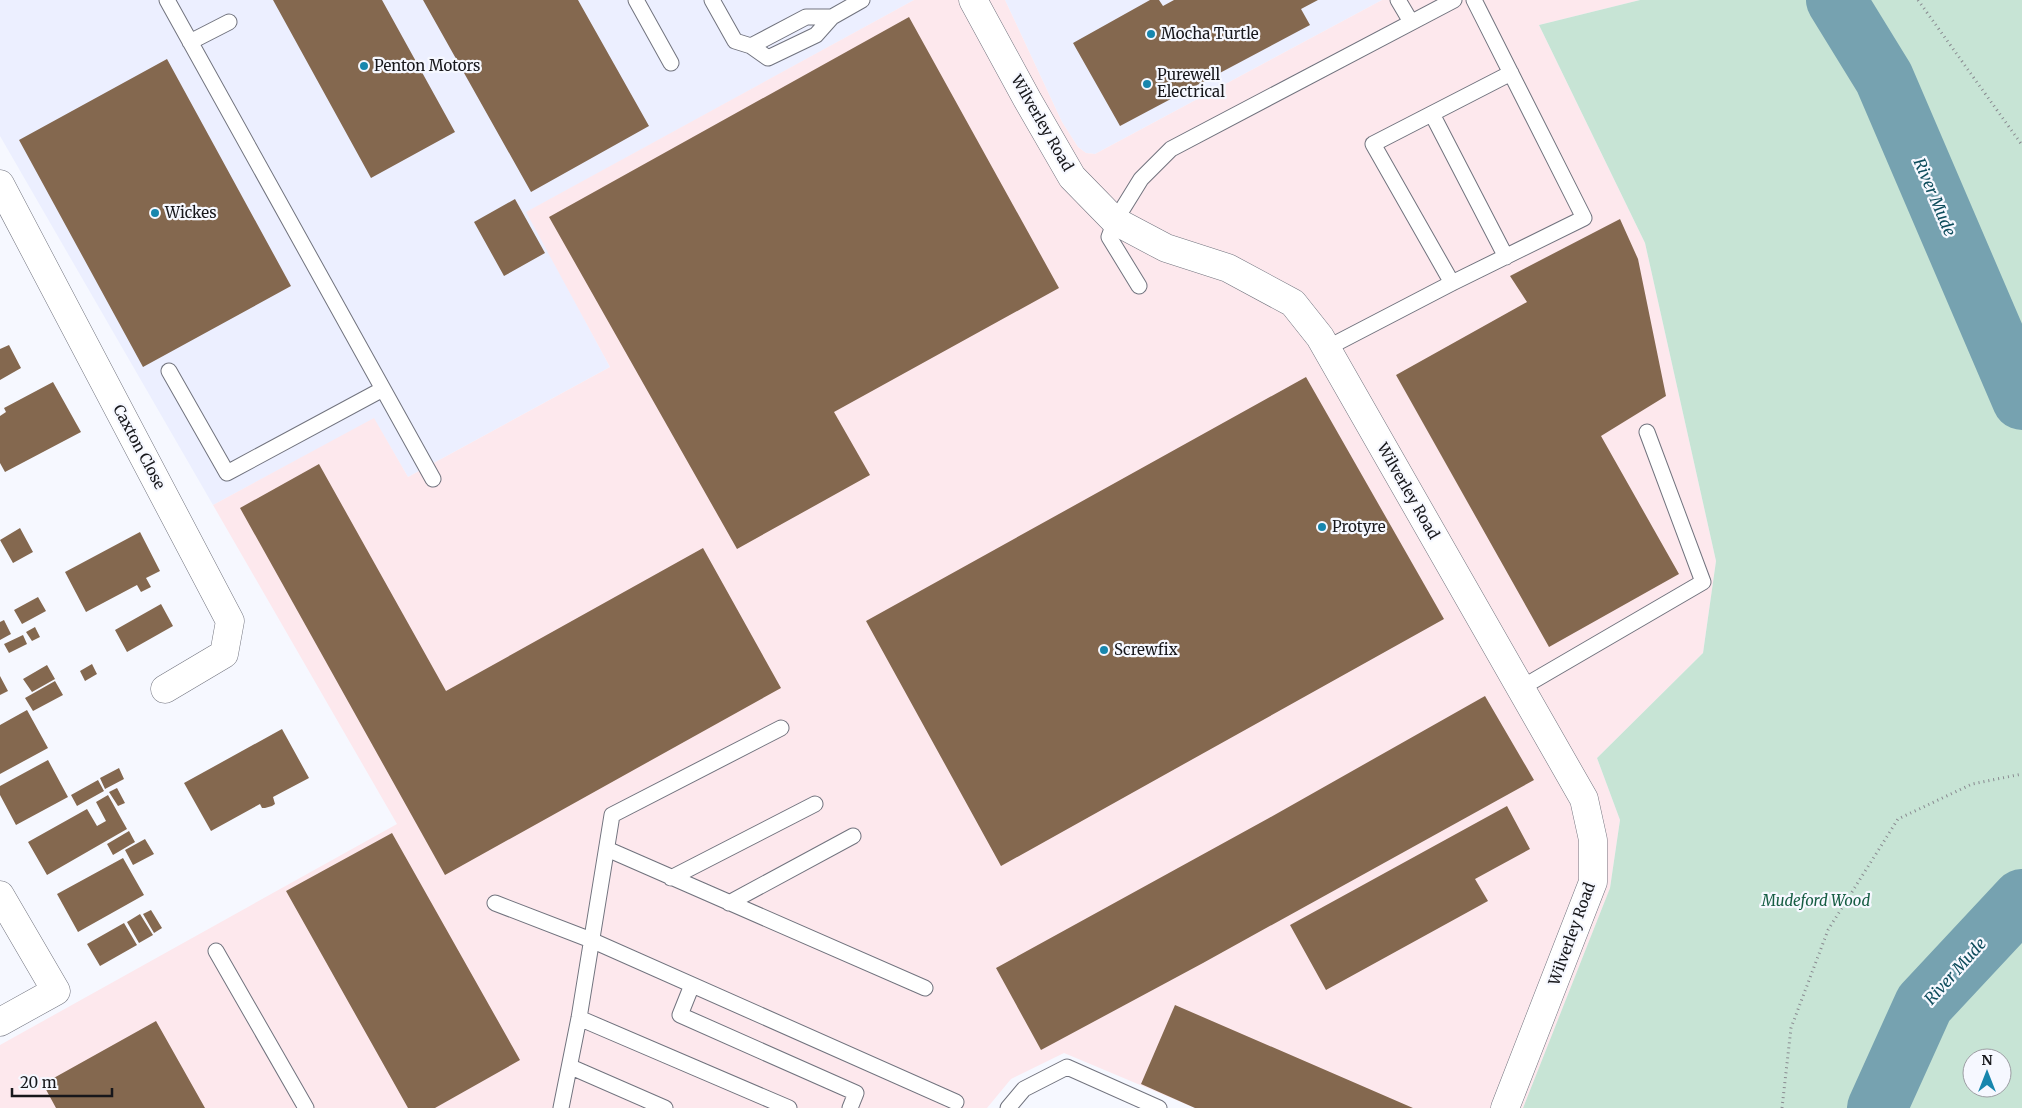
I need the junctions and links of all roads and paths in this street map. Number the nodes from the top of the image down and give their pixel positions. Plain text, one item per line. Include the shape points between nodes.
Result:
1 (167, 0) edge
2 (636, 0) edge
3 (712, 0) edge
4 (862, 0) edge
5 (973, 0) edge
6 (1398, 0) edge
7 (1454, 0) edge
8 (1474, 0) edge
9 (1918, 0) edge
10 (229, 22) dead end
11 (1411, 22) junction
12 (190, 42) junction
13 (671, 63) dead end
14 (1511, 73) junction
15 (1432, 114) junction
16 (2022, 145) edge
17 (0, 184) edge
18 (1116, 220) junction
19 (1506, 257) junction
20 (1452, 283) junction
21 (1140, 286) dead end
22 (1327, 348) junction
23 (170, 371) dead end
24 (383, 389) junction
25 (1647, 432) dead end
26 (433, 479) dead end
27 (1521, 688) junction
28 (165, 689) dead end
29 (782, 728) dead end
30 (2022, 774) edge
31 (815, 804) dead end
32 (853, 836) dead end
33 (607, 849) junction
34 (671, 878) junction
35 (0, 895) edge
36 (495, 903) dead end
37 (729, 903) junction
38 (591, 940) junction
39 (216, 952) dead end
40 (692, 985) junction
41 (925, 988) dead end
42 (579, 1018) junction
43 (0, 1022) edge
44 (570, 1066) junction
45 (956, 1102) dead end
46 (306, 1108) edge
47 (561, 1108) edge
48 (665, 1108) edge
49 (789, 1108) edge
50 (850, 1108) edge
51 (1008, 1108) edge
52 (1159, 1108) edge
53 (1505, 1108) edge
54 (1782, 1108) edge

1 - 12 lane
2 - 13 lane
3 - 4 lane via 734,41 751,46 768,58 816,35 832,17
5 - 18 street, Wilverley Road via 1072,177
6 - 11 lane
7 - 11 lane
8 - 14 lane
9 - 16 path
10 - 12 lane
11 - 18 lane via 1170,149 1141,179
12 - 24 lane
14 - 15 lane
14 - 19 lane via 1584,218
15 - 19 lane
15 - 20 lane via 1373,144
17 - 28 street, Caxton Close via 230,621 224,654
18 - 21 lane via 1109,237
18 - 22 street, Wilverley Road via 1166,248 1228,268 1293,303
19 - 20 lane
20 - 22 lane
22 - 27 street, Wilverley Road
23 - 24 lane via 227,473
24 - 26 lane
25 - 27 lane via 1703,582
27 - 53 street, Wilverley Road via 1584,799 1593,840 1593,882
29 - 33 lane via 612,815
30 - 54 path via 1972,784 1898,819 1828,930 1791,1028
31 - 34 lane
32 - 37 lane
33 - 34 lane
33 - 38 lane
34 - 37 lane
35 - 43 street via 56,991
36 - 38 lane
37 - 41 lane
38 - 40 lane
38 - 42 lane
39 - 46 lane
40 - 45 lane
40 - 50 lane via 680,1015 856,1093
42 - 44 lane
42 - 49 lane
44 - 47 lane
44 - 48 lane
51 - 52 lane via 1024,1089 1067,1067

